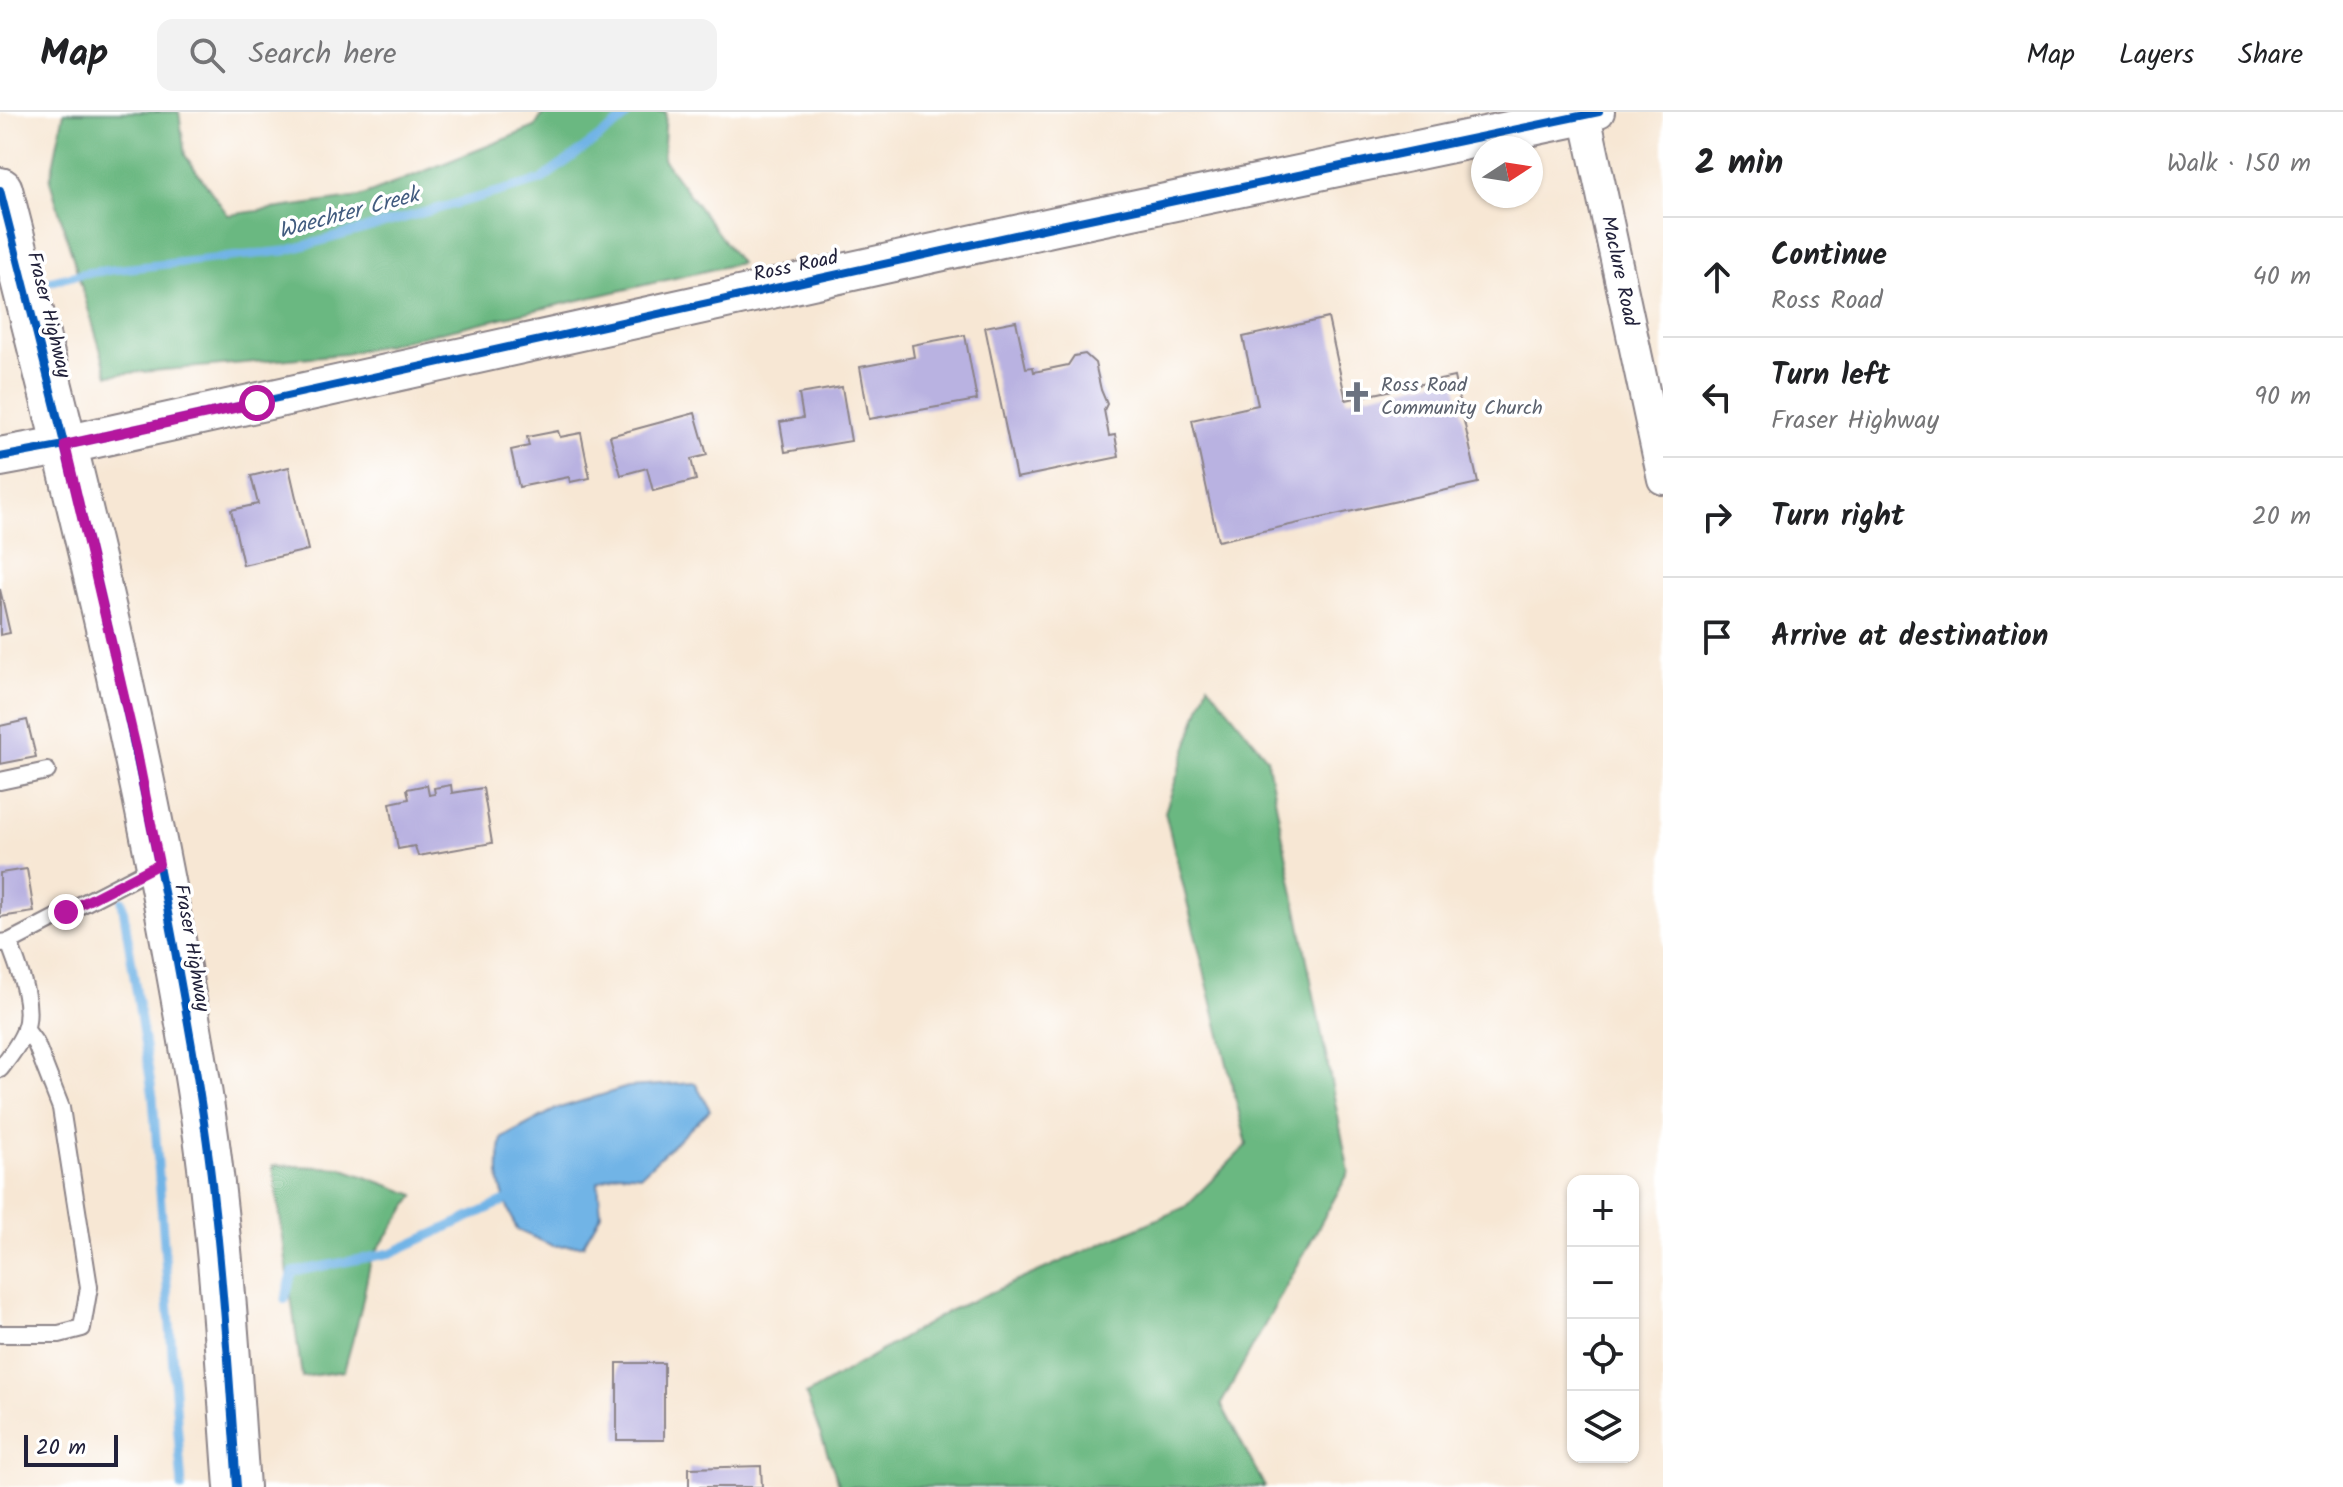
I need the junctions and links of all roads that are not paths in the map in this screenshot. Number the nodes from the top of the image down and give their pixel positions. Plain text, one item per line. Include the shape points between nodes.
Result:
1 (1590, 113) edge
2 (0, 190) edge
3 (65, 445) junction
4 (0, 457) edge
5 (1663, 479) edge
6 (47, 771) dead end
7 (0, 781) edge
8 (159, 864) junction
9 (4, 942) edge
10 (25, 1029) junction
11 (0, 1069) edge
12 (0, 1334) edge
13 (237, 1487) edge

1 - 3 street, Ross Road
1 - 5 street, Maclure Road
2 - 3 main road, Fraser Highway
3 - 4 street, Ross Road
3 - 8 main road, Fraser Highway
6 - 7 lane
8 - 9 lane
8 - 13 main road, Fraser Highway via 214,1201
9 - 10 lane via 23,981
10 - 11 lane
10 - 12 lane via 61,1108 89,1287 82,1328 59,1334

